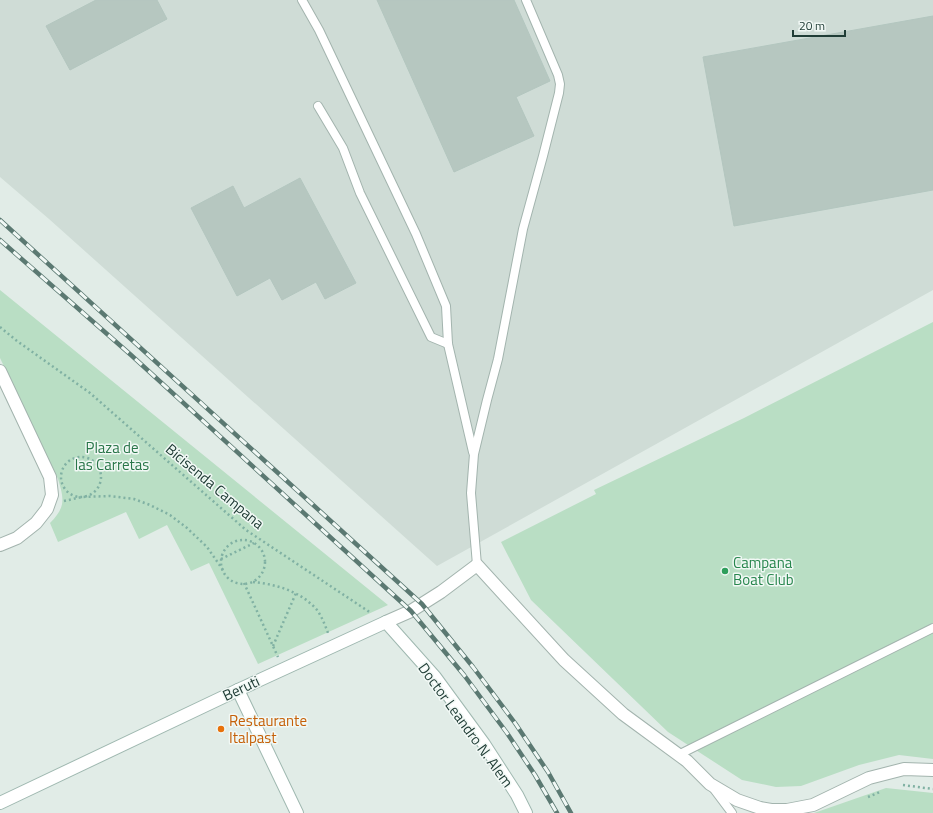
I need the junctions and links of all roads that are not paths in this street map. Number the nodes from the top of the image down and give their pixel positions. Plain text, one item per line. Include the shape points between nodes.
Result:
1 (302, 0) edge
2 (526, 0) edge
3 (318, 106) dead end
4 (448, 344) junction
5 (0, 371) edge
6 (474, 454) junction
7 (0, 545) edge
8 (477, 565) junction
9 (386, 622) junction
10 (933, 628) edge
11 (238, 690) junction
12 (678, 755) junction
13 (933, 770) edge
14 (710, 784) junction
15 (0, 803) edge
16 (772, 811) edge
17 (297, 813) edge
18 (526, 813) edge
19 (732, 813) edge

1 - 4 lane via 319,30 416,234 446,306
2 - 6 lane via 558,75 559,93 523,229 498,360
3 - 4 lane via 343,148 360,193 432,337
4 - 6 lane
5 - 7 street via 50,477 50,499 47,509 36,523 17,538
6 - 8 lane via 470,493
8 - 9 street, Beruti via 411,611
8 - 12 street via 564,660 623,714
9 - 11 street, Beruti
9 - 18 street, Doctor Leandro N. Alem via 439,683 484,744
10 - 12 lane
11 - 15 street, Beruti
11 - 17 street
12 - 14 street
13 - 16 street via 904,769 869,778 814,805
14 - 16 street via 737,800
14 - 19 lane

